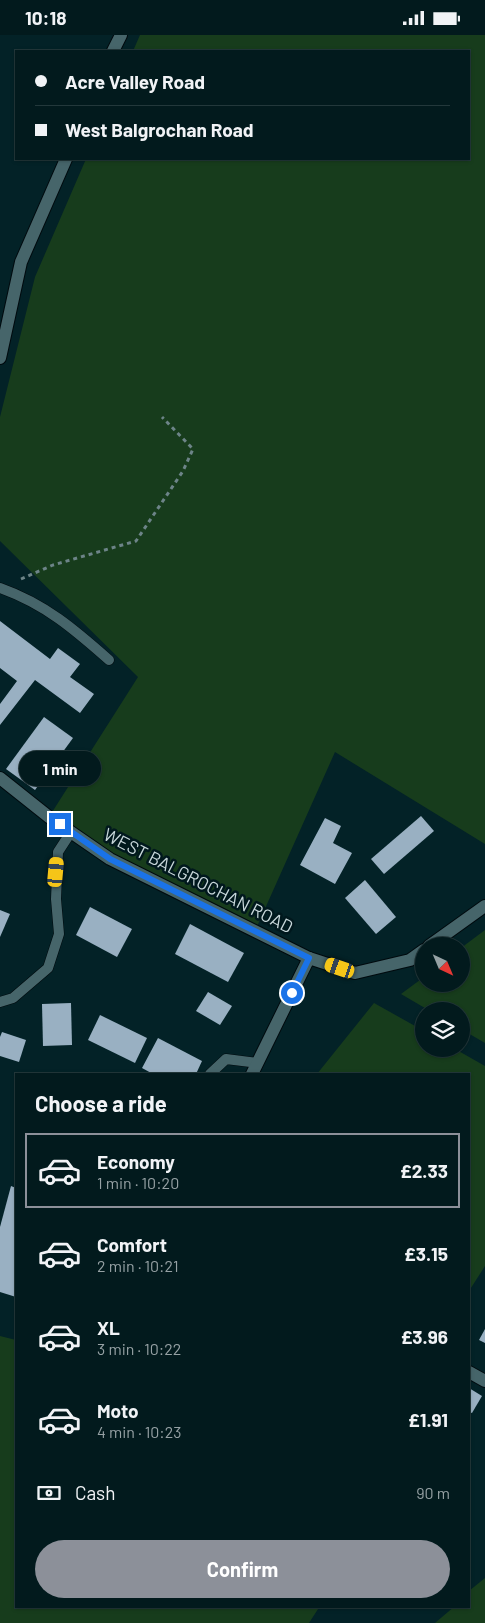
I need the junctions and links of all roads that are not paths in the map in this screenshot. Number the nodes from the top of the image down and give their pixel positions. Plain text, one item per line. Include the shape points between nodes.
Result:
1 (121, 35) edge
2 (114, 50) edge
3 (66, 160) edge
4 (0, 358) edge
5 (0, 588) edge
6 (109, 660) dead end
7 (0, 778) edge
8 (71, 832) junction
9 (485, 906) edge
10 (442, 937) edge
11 (415, 956) edge
12 (309, 958) junction
13 (0, 1002) edge
14 (255, 1068) edge
15 (211, 1073) edge
16 (470, 1373) edge
17 (485, 1381) edge

1 - 2 street
3 - 4 street via 21,262
5 - 6 lane via 24,597 70,626
7 - 8 street, WEST BALGROCHAN ROAD
8 - 12 street, WEST BALGROCHAN ROAD via 110,859
8 - 13 lane via 58,852 56,899 59,934 48,968 13,998
9 - 10 street
11 - 12 street, WEST BALGROCHAN ROAD via 355,973
12 - 14 street
14 - 15 lane via 226,1059
16 - 17 street

